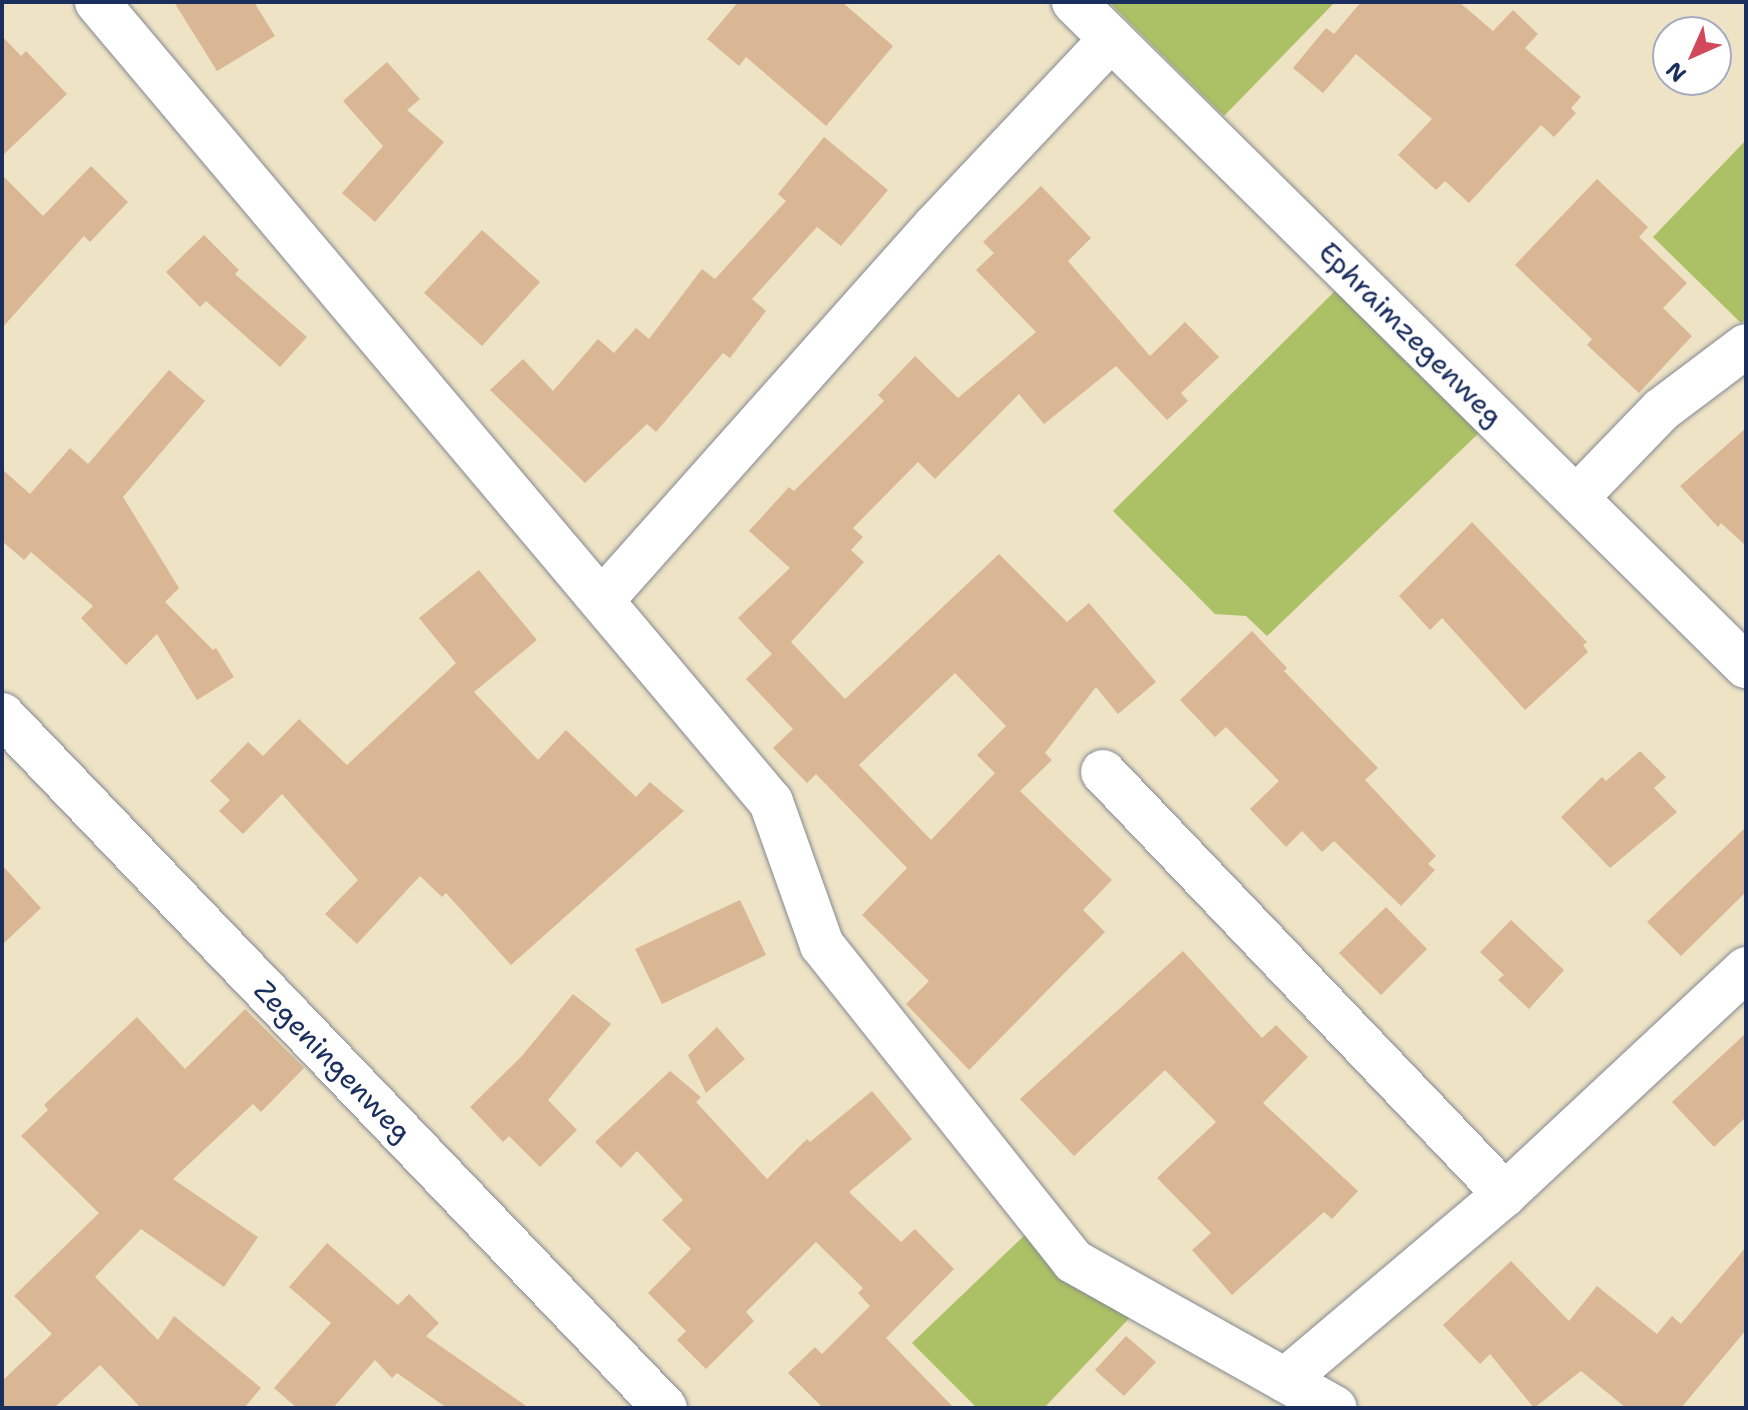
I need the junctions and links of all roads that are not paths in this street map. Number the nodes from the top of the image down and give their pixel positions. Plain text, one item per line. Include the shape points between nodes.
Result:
1 (97, 2) edge
2 (1074, 2) edge
3 (1111, 39) junction
4 (1746, 346) edge
5 (1577, 497) junction
6 (602, 600) junction
7 (1746, 666) edge
8 (2, 715) edge
9 (1103, 772) dead end
10 (1746, 969) edge
11 (1505, 1194) junction
12 (1303, 1397) edge
13 (665, 1408) edge

1 - 6 street
2 - 3 street, Ephraimzegenweg
3 - 5 street, Ephraimzegenweg
3 - 6 street via 935,226
4 - 5 street via 1661,410
5 - 7 street, Ephraimzegenweg
6 - 12 street via 771,802 822,945 1073,1261
8 - 13 street, Zegeningenweg
9 - 11 street
10 - 11 street
11 - 12 street

